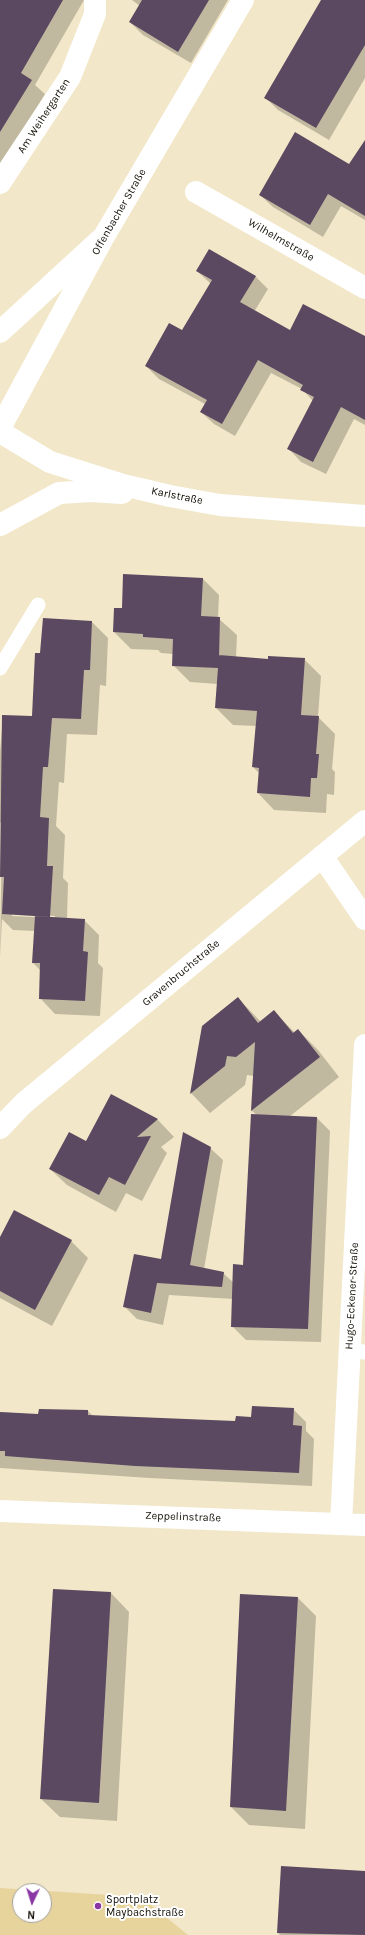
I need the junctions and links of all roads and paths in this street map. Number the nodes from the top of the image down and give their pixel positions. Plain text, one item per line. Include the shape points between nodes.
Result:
1 (95, 0) edge
2 (243, 0) edge
3 (0, 183) edge
4 (196, 192) dead end
5 (103, 238) junction
6 (365, 288) edge
7 (0, 332) edge
8 (0, 428) edge
9 (0, 432) edge
10 (170, 496) junction
11 (365, 516) edge
12 (0, 525) edge
13 (38, 605) dead end
14 (0, 668) edge
15 (365, 821) edge
16 (322, 856) junction
17 (365, 919) edge
18 (365, 1045) edge
19 (0, 1128) edge
20 (362, 1156) edge
21 (357, 1352) edge
22 (0, 1511) edge
23 (341, 1524) junction
24 (365, 1525) edge

1 - 3 street, Am Weihergarten via 95,14 70,77
2 - 5 street, Offenbacher Straße
4 - 6 street, Wilhelmstraße
5 - 7 street
5 - 8 street, Offenbacher Straße
9 - 10 street, Karlstraße via 50,462 123,485
10 - 11 street, Karlstraße via 220,505
10 - 12 street via 91,491 59,493
13 - 14 lane
15 - 16 street, Gravenbruchstraße
16 - 17 street
16 - 19 street, Gravenbruchstraße via 24,1103
18 - 20 street, Hugo-Eckener-Straße
20 - 21 street, Hugo-Eckener-Straße
21 - 23 street, Hugo-Eckener-Straße
22 - 23 street, Zeppelinstraße
23 - 24 street, Zeppelinstraße

